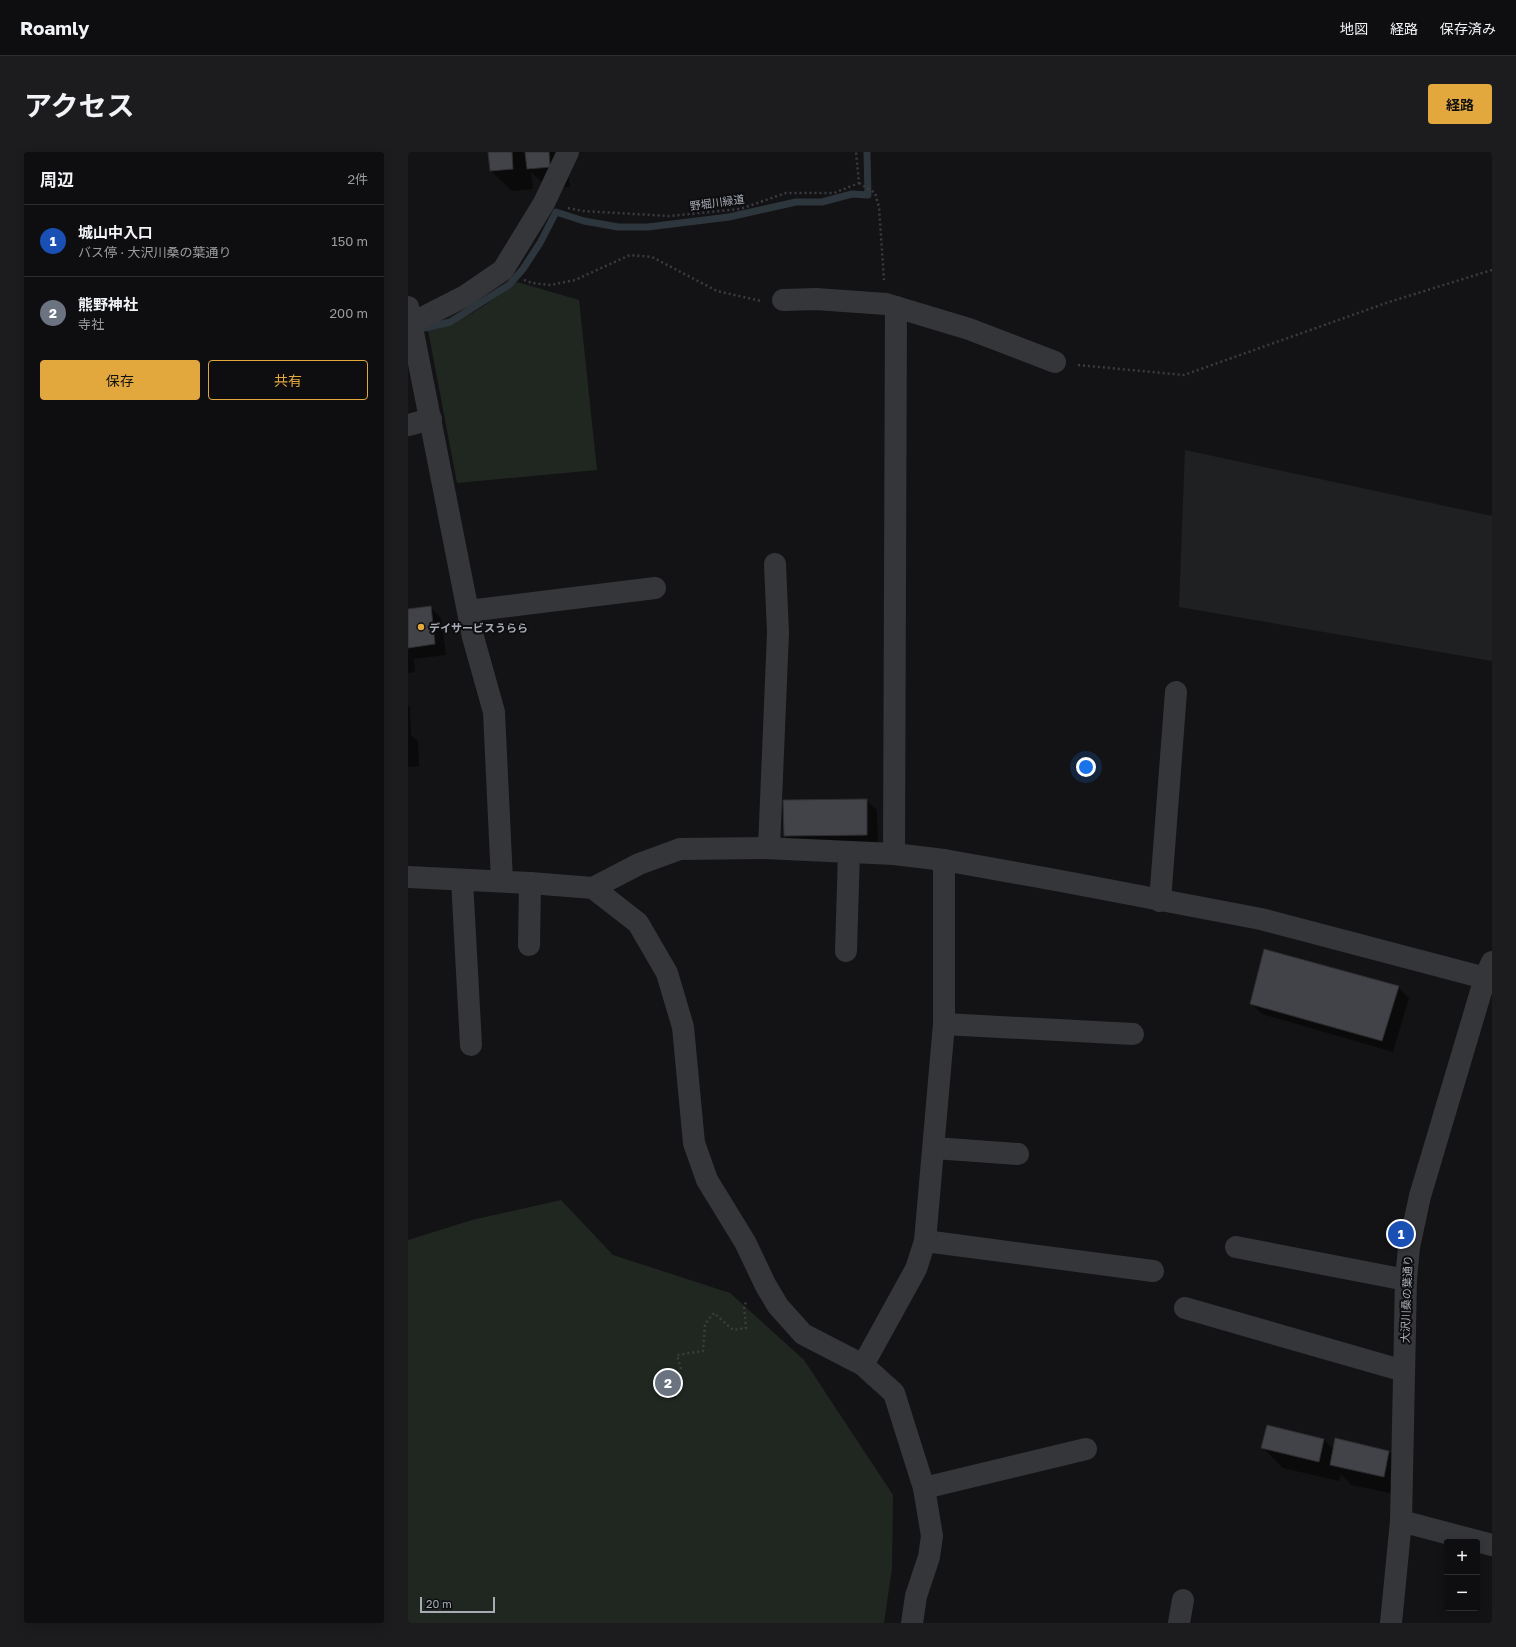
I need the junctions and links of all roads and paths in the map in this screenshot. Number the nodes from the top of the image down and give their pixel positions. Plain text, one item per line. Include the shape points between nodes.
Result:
1 (568, 152) edge
2 (856, 152) edge
3 (860, 183) junction
4 (544, 203) junction
5 (1492, 270) edge
6 (522, 279) dead end
7 (783, 300) joint
8 (891, 306) junction
9 (410, 315) edge
10 (1055, 362) joint
11 (431, 419) junction
12 (408, 425) edge
13 (774, 564) dead end
14 (655, 588) dead end
15 (468, 611) junction
16 (1176, 692) dead end
17 (769, 848) junction
18 (849, 852) junction
19 (894, 854) junction
20 (944, 860) junction
21 (408, 877) edge
22 (462, 880) junction
23 (502, 881) junction
24 (530, 882) junction
25 (593, 888) junction
26 (1160, 901) junction
27 (529, 945) dead end
28 (846, 951) dead end
29 (1489, 970) edge
30 (944, 1024) junction
31 (1133, 1034) dead end
32 (471, 1045) dead end
33 (934, 1148) junction
34 (1018, 1154) dead end
35 (925, 1241) junction
36 (1236, 1247) dead end
37 (1153, 1272) dead end
38 (1406, 1280) junction
39 (766, 1286) junction
40 (1185, 1308) dead end
41 (863, 1365) junction
42 (681, 1369) dead end
43 (1404, 1371) junction
44 (1086, 1449) dead end
45 (924, 1488) junction
46 (1401, 1521) junction
47 (1492, 1544) edge
48 (1183, 1600) dead end
49 (912, 1623) edge
50 (1180, 1623) edge
51 (1391, 1623) edge

1 - 4 street
2 - 3 path
3 - 4 path, 野堀川緑道 via 834,193 786,193 740,209 669,216 583,211
3 - 8 path via 876,193 880,207
4 - 9 street via 503,270 464,296
5 - 10 path via 1389,302 1184,375
6 - 7 path via 551,285 575,280 630,255 652,257 717,291 759,301
7 - 8 street via 816,299
8 - 10 street via 969,328
8 - 19 street
9 - 11 street
11 - 12 street
11 - 15 street
13 - 17 street via 778,633
14 - 15 street
15 - 23 street via 494,712
16 - 26 street
17 - 18 street
17 - 25 street via 680,849 638,864
18 - 19 street
18 - 28 street
19 - 20 street
20 - 26 street
20 - 30 street
21 - 22 street
22 - 23 street
22 - 32 street
23 - 24 street
24 - 25 street
24 - 27 street
25 - 39 street via 638,923 667,973 683,1027 694,1143 707,1180 745,1242
26 - 29 street via 1261,919
29 - 38 street, 大沢川桑の葉通り via 1420,1196 1409,1247
30 - 31 street
30 - 33 street
33 - 34 street
33 - 35 street
35 - 37 street
35 - 41 street via 916,1269
36 - 38 street
38 - 43 street, 大沢川桑の葉通り
39 - 41 street via 778,1306 803,1334
39 - 42 path via 744,1305 746,1328 733,1330 714,1313 705,1324 703,1351 678,1355
40 - 43 street
41 - 45 street via 894,1393
43 - 46 street, 大沢川桑の葉通り
44 - 45 street
45 - 49 street via 932,1536 929,1557 916,1596
46 - 47 street
46 - 51 street, 大沢川桑の葉通り
48 - 50 street

